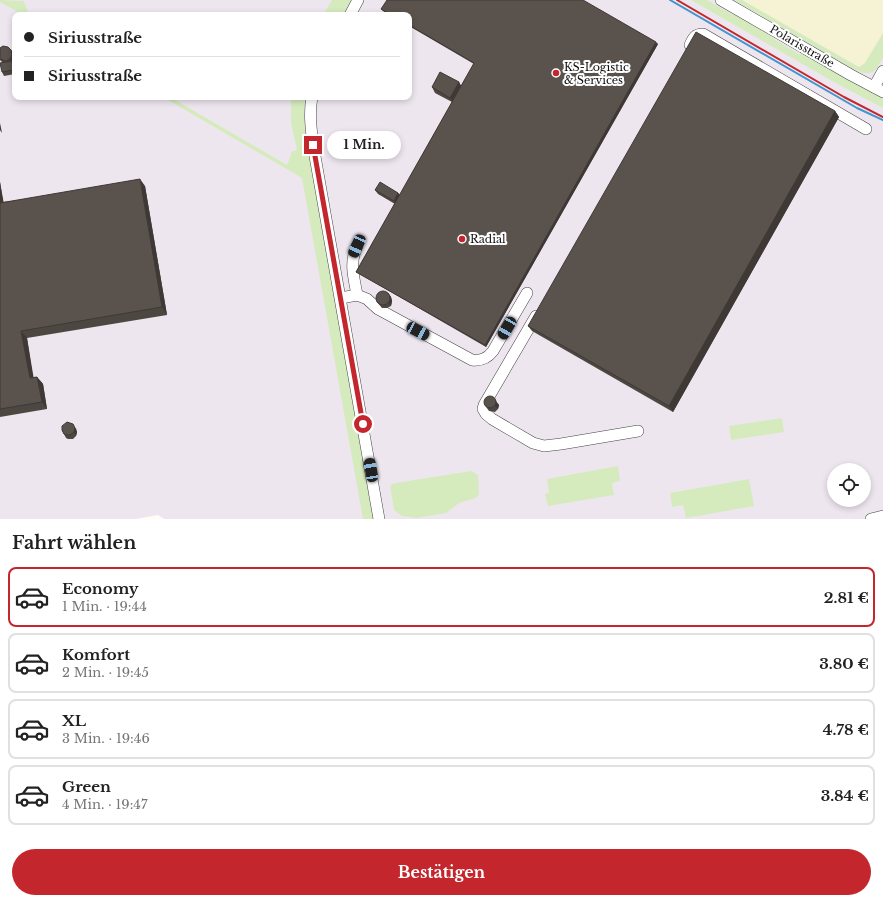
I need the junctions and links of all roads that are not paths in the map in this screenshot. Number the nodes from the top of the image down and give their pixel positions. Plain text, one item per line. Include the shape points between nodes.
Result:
1 (358, 0) edge
2 (722, 0) edge
3 (352, 12) edge
4 (686, 51) edge
5 (883, 71) edge
6 (878, 89) edge
7 (312, 100) edge
8 (866, 129) dead end
9 (357, 246) dead end
10 (527, 293) dead end
11 (357, 295) junction
12 (340, 298) junction
13 (540, 309) edge
14 (638, 431) dead end
15 (883, 516) edge
16 (379, 519) edge
17 (871, 519) edge

1 - 3 street
2 - 6 street, Polarisstraße
4 - 8 street via 694,37 703,34
5 - 6 street
7 - 12 street via 310,127
9 - 11 street via 352,260
10 - 11 street via 493,351 484,360 478,361 378,309 367,299
11 - 12 street
12 - 16 street
13 - 14 street via 484,405 486,414 533,443 544,446
15 - 17 street

